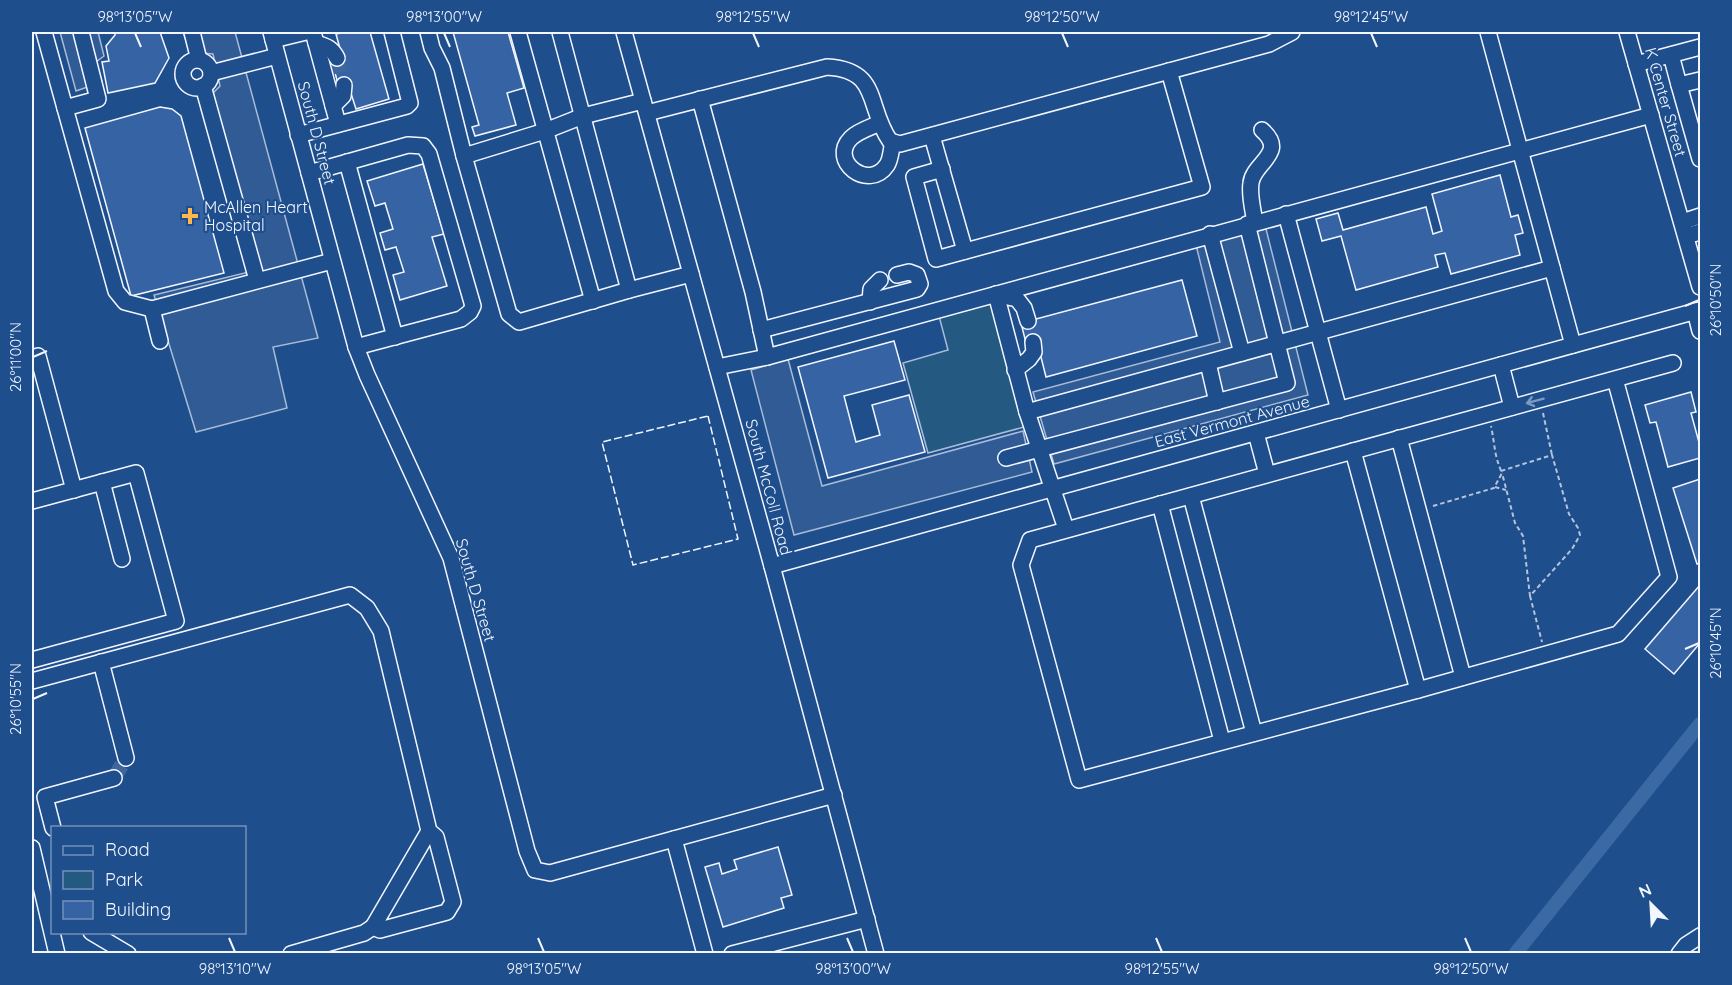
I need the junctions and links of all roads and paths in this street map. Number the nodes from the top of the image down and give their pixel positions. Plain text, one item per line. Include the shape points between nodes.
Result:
1 (44, 32) edge
2 (81, 32) edge
3 (192, 32) edge
4 (392, 32) edge
5 (428, 32) edge
6 (518, 32) edge
7 (560, 32) edge
8 (624, 32) edge
9 (1292, 32) edge
10 (1488, 32) edge
11 (1627, 32) edge
12 (311, 35) edge
13 (272, 36) edge
14 (1701, 47) edge
15 (1671, 55) junction
16 (277, 56) junction
17 (337, 58) tunnel mouth
18 (200, 60) junction
19 (1636, 64) junction
20 (1169, 71) junction
21 (207, 80) junction
22 (1701, 80) edge
23 (1679, 85) junction
24 (344, 86) tunnel mouth
25 (700, 99) junction
26 (333, 106) junction
27 (645, 107) junction
28 (65, 108) junction
29 (1651, 115) junction
30 (583, 116) junction
31 (880, 123) junction
32 (338, 124) junction
33 (545, 130) junction
34 (1262, 130) dead end
35 (298, 135) junction
36 (932, 136) junction
37 (893, 142) junction
38 (1520, 150) junction
39 (464, 156) junction
40 (1701, 159) edge
41 (346, 162) junction
42 (942, 168) junction
43 (309, 173) junction
44 (1286, 214) junction
45 (1701, 216) edge
46 (1251, 223) junction
47 (1689, 230) edge
48 (1210, 234) junction
49 (965, 251) junction
50 (332, 261) junction
51 (1552, 268) junction
52 (691, 274) junction
53 (897, 275) dead end
54 (257, 280) junction
55 (880, 280) dead end
56 (1701, 286) edge
57 (629, 290) junction
58 (996, 294) junction
59 (593, 301) junction
60 (870, 302) junction
61 (152, 309) junction
62 (1698, 310) edge
63 (1028, 321) dead end
64 (761, 330) junction
65 (1701, 331) edge
66 (1320, 333) junction
67 (395, 337) junction
68 (160, 341) dead end
69 (1033, 342) dead end
70 (1278, 344) junction
71 (1573, 345) junction
72 (356, 347) junction
73 (1242, 353) junction
74 (767, 357) junction
75 (32, 358) edge
76 (1208, 363) junction
77 (1673, 363) dead end
78 (1501, 365) junction
79 (717, 367) junction
80 (1015, 370) junction
81 (1616, 379) junction
82 (1540, 399) junction
83 (1217, 402) junction
84 (1512, 407) junction
85 (1339, 410) junction
86 (1026, 412) junction
87 (1488, 413) junction
88 (1256, 432) junction
89 (1399, 438) junction
90 (1039, 450) junction
91 (1353, 451) junction
92 (1552, 454) junction
93 (1006, 458) dead end
94 (1502, 472) junction
95 (1267, 474) junction
96 (102, 482) junction
97 (1495, 487) junction
98 (1052, 489) junction
99 (74, 490) junction
100 (1506, 490) junction
101 (1191, 496) junction
102 (32, 501) edge
103 (1160, 504) junction
104 (1419, 510) junction
105 (1066, 529) junction
106 (122, 560) dead end
107 (772, 566) junction
108 (1530, 596) junction
109 (1546, 654) junction
110 (32, 660) edge
111 (101, 662) junction
112 (1463, 677) junction
113 (32, 681) edge
114 (1418, 690) junction
115 (1254, 733) junction
116 (1222, 741) junction
117 (126, 758) dead end
118 (114, 778) tunnel mouth
119 (834, 795) junction
120 (38, 799) edge
121 (52, 826) edge
122 (429, 831) junction
123 (674, 839) junction
124 (32, 848) edge
125 (867, 919) junction
126 (373, 927) junction
127 (51, 929) edge
128 (52, 934) edge
129 (93, 934) edge
130 (1701, 936) edge
131 (57, 954) edge
132 (128, 954) edge
133 (291, 954) edge
134 (705, 954) edge
135 (732, 954) edge
136 (876, 954) edge
137 (1679, 954) edge

1 - 28 street
2 - 28 street via 98,99
3 - 18 street
4 - 32 street via 410,103
5 - 39 street via 442,68
6 - 33 street
7 - 30 street
8 - 27 street, South McColl Road
9 - 20 street via 1269,44
10 - 38 street
11 - 19 street, K Center Street
12 - 13 street
12 - 17 street via 334,51
12 - 26 street
13 - 16 street, South D Street
14 - 15 street
15 - 19 street
15 - 23 street
16 - 21 street
16 - 35 street, South D Street
18 - 21 street via 207,64
18 - 21 street via 187,64 184,80 190,86
19 - 29 street, K Center Street
20 - 36 street
20 - 49 street via 1202,188
21 - 54 street
22 - 23 street
23 - 40 street
24 - 26 street via 343,96
25 - 27 street
25 - 31 street via 827,67 844,68 863,80
25 - 64 street
26 - 32 street
27 - 30 street
27 - 52 street, South McColl Road
28 - 61 street via 116,291 125,302
29 - 38 street
29 - 47 street, K Center Street
30 - 33 street
30 - 57 street
31 - 37 street
31 - 37 street via 851,138 845,147 848,165 854,173 877,174 887,165
32 - 35 street
33 - 39 street
33 - 59 street
34 - 46 street via 1271,148 1269,158 1253,174 1250,184
35 - 43 street, South D Street
36 - 37 street via 900,144
36 - 42 street
38 - 44 street
38 - 51 street
39 - 59 street via 509,314 519,322
41 - 43 street
41 - 67 street
41 - 67 street via 408,145 423,146 429,154 470,295 470,312 461,319
42 - 49 street
42 - 49 street via 914,177 936,259
43 - 50 street, South D Street
44 - 46 street
44 - 66 street
45 - 47 street
46 - 48 street
46 - 70 street
47 - 56 street, K Center Street
48 - 58 street
48 - 73 street
50 - 54 street
50 - 72 street, South D Street
51 - 66 street
51 - 71 street
52 - 57 street
52 - 79 street, South McColl Road
53 - 60 street via 917,275 920,284 917,289
54 - 61 street
55 - 60 street via 871,289
57 - 59 street
58 - 63 street via 1017,298
58 - 74 street
58 - 80 street
60 - 64 street
61 - 68 street
62 - 65 street
62 - 71 street, East Vermont Avenue
64 - 74 street
66 - 70 street
66 - 85 street
67 - 72 street
69 - 80 street via 1034,352 1029,360
70 - 73 street
70 - 83 street via 1287,383
71 - 78 street, East Vermont Avenue
72 - 123 street, South D Street via 451,558 535,870 550,873
73 - 76 street
74 - 79 street
75 - 99 street via 39,356
76 - 83 street
76 - 86 street
77 - 81 street
78 - 84 street
78 - 85 street, East Vermont Avenue
79 - 107 street, South McColl Road
80 - 86 street
81 - 82 street
81 - 109 street via 1669,577 1618,634
82 -> 84 street
82 - 92 path
83 - 90 street
84 - 87 street
85 - 88 street, East Vermont Avenue
86 - 90 street
87 - 89 street
87 - 94 path via 1495,456
88 - 95 street
88 - 98 street, East Vermont Avenue
89 - 91 street
89 - 104 street
90 - 93 street
90 - 98 street
91 - 95 street
91 - 114 street
92 - 94 path
92 - 108 path via 1569,514 1580,534 1572,549
94 - 97 path
94 - 100 path
95 - 101 street
96 - 99 street
96 - 106 street
96 - 110 street via 136,473 176,621
97 - 100 path
97 - 104 path
98 - 105 street
98 - 107 street, East Vermont Avenue
99 - 102 street
100 - 108 path via 1523,536
101 - 103 street
101 - 115 street
103 - 105 street
103 - 116 street
104 - 112 street
105 - 116 street via 1030,540 1021,565 1079,780
107 - 119 street, South McColl Road
108 - 109 path
109 - 112 street
111 - 113 street
111 - 117 street
111 - 122 street via 350,595 367,608 381,631
112 - 114 street
114 - 115 street
115 - 116 street
118 - 120 street
119 - 123 street, South D Street
119 - 125 street, South McColl Road
120 - 121 street
122 - 126 street
122 - 126 street via 436,837 453,902 447,912 380,930
123 - 134 street
124 - 127 street
125 - 135 street
125 - 136 street, South McColl Road
126 - 133 street
128 - 131 street
129 - 132 street
130 - 137 street

